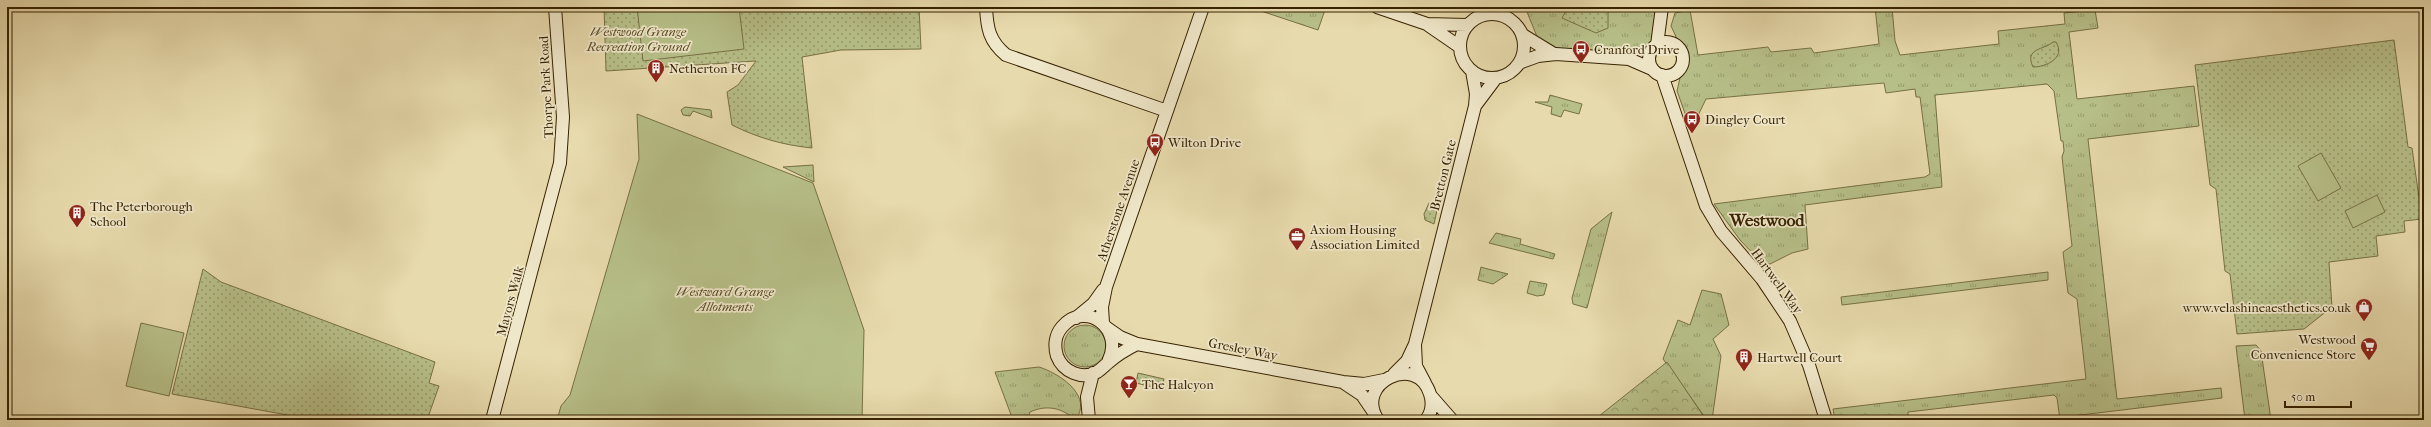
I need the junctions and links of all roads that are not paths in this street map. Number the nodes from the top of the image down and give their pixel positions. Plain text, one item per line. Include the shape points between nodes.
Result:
1 (555, 7) edge
2 (986, 7) edge
3 (1203, 7) edge
4 (1377, 7) edge
5 (1662, 7) edge
6 (1488, 11) edge
7 (1508, 12) edge
8 (1661, 23) junction
9 (1427, 24) junction
10 (1467, 25) junction
11 (1523, 35) junction
12 (1673, 44) junction
13 (1460, 47) junction
14 (1654, 47) junction
15 (1556, 54) junction
16 (1629, 59) junction
17 (1519, 63) junction
18 (1678, 70) junction
19 (1472, 71) junction
20 (1657, 72) junction
21 (1496, 78) junction
22 (1670, 96) junction
23 (1475, 106) junction
24 (1167, 111) junction
25 (554, 188) joint
26 (1106, 287) junction
27 (1076, 318) junction
28 (1105, 325) junction
29 (1137, 344) junction
30 (1415, 344) junction
31 (1108, 362) junction
32 (1071, 372) junction
33 (1093, 373) junction
34 (1389, 377) junction
35 (1343, 382) junction
36 (1425, 384) junction
37 (1431, 396) junction
38 (1087, 397) junction
39 (1376, 416) edge
40 (492, 420) edge
41 (1089, 420) edge
42 (1426, 420) edge
43 (1452, 420) edge
44 (1826, 420) edge

1 - 25 street, Thorpe Park Road via 563,130
2 - 24 street via 992,40 1006,55
3 - 24 street, Atherstone Avenue
4 - 9 street
5 - 8 street
6 - 7 street via 1498,14
6 - 10 street
7 - 11 street
8 - 12 street
8 - 14 street
9 - 10 street
9 - 13 street
10 - 13 street via 1460,39
11 - 15 street via 1538,46
11 - 17 street via 1524,48
12 - 14 street via 1662,42
12 - 18 street via 1682,55 1682,65
13 - 19 street via 1466,65
14 - 16 street
14 - 20 street via 1649,59
15 - 16 street
15 - 17 street via 1538,56
16 - 20 street
17 - 21 street via 1505,76
18 - 20 street via 1668,76
18 - 22 street
19 - 21 street via 1479,76
19 - 23 street, Bretton Gate via 1476,94
20 - 22 street, Hartwell Way
21 - 23 street, Bretton Gate
22 - 44 street, Hartwell Way via 1706,206 1722,231 1762,279 1790,321 1809,365
23 - 30 street, Bretton Gate
24 - 26 street, Atherstone Avenue
25 - 40 street, Mayors Walk
26 - 27 street, Atherstone Avenue via 1093,304
26 - 28 street, Atherstone Avenue via 1102,307
27 - 28 street via 1086,317
27 - 32 street via 1062,328 1055,343 1059,360
28 - 29 street, Gresley Way via 1120,337
28 - 31 street via 1114,345
29 - 31 street
29 - 35 street, Gresley Way
30 - 34 street, Bretton Gate via 1406,361
30 - 36 street, Bretton Gate via 1416,366
31 - 33 street
32 - 33 street via 1079,375
32 - 38 street
33 - 38 street
34 - 35 street, Gresley Way via 1364,384
34 - 36 street, Gresley Way via 1411,374
34 - 39 street, Bretton Gate via 1374,394
35 - 39 street, Gresley Way via 1362,395
36 - 37 street, Bretton Gate
37 - 42 street via 1432,406
37 - 43 street
38 - 41 street

